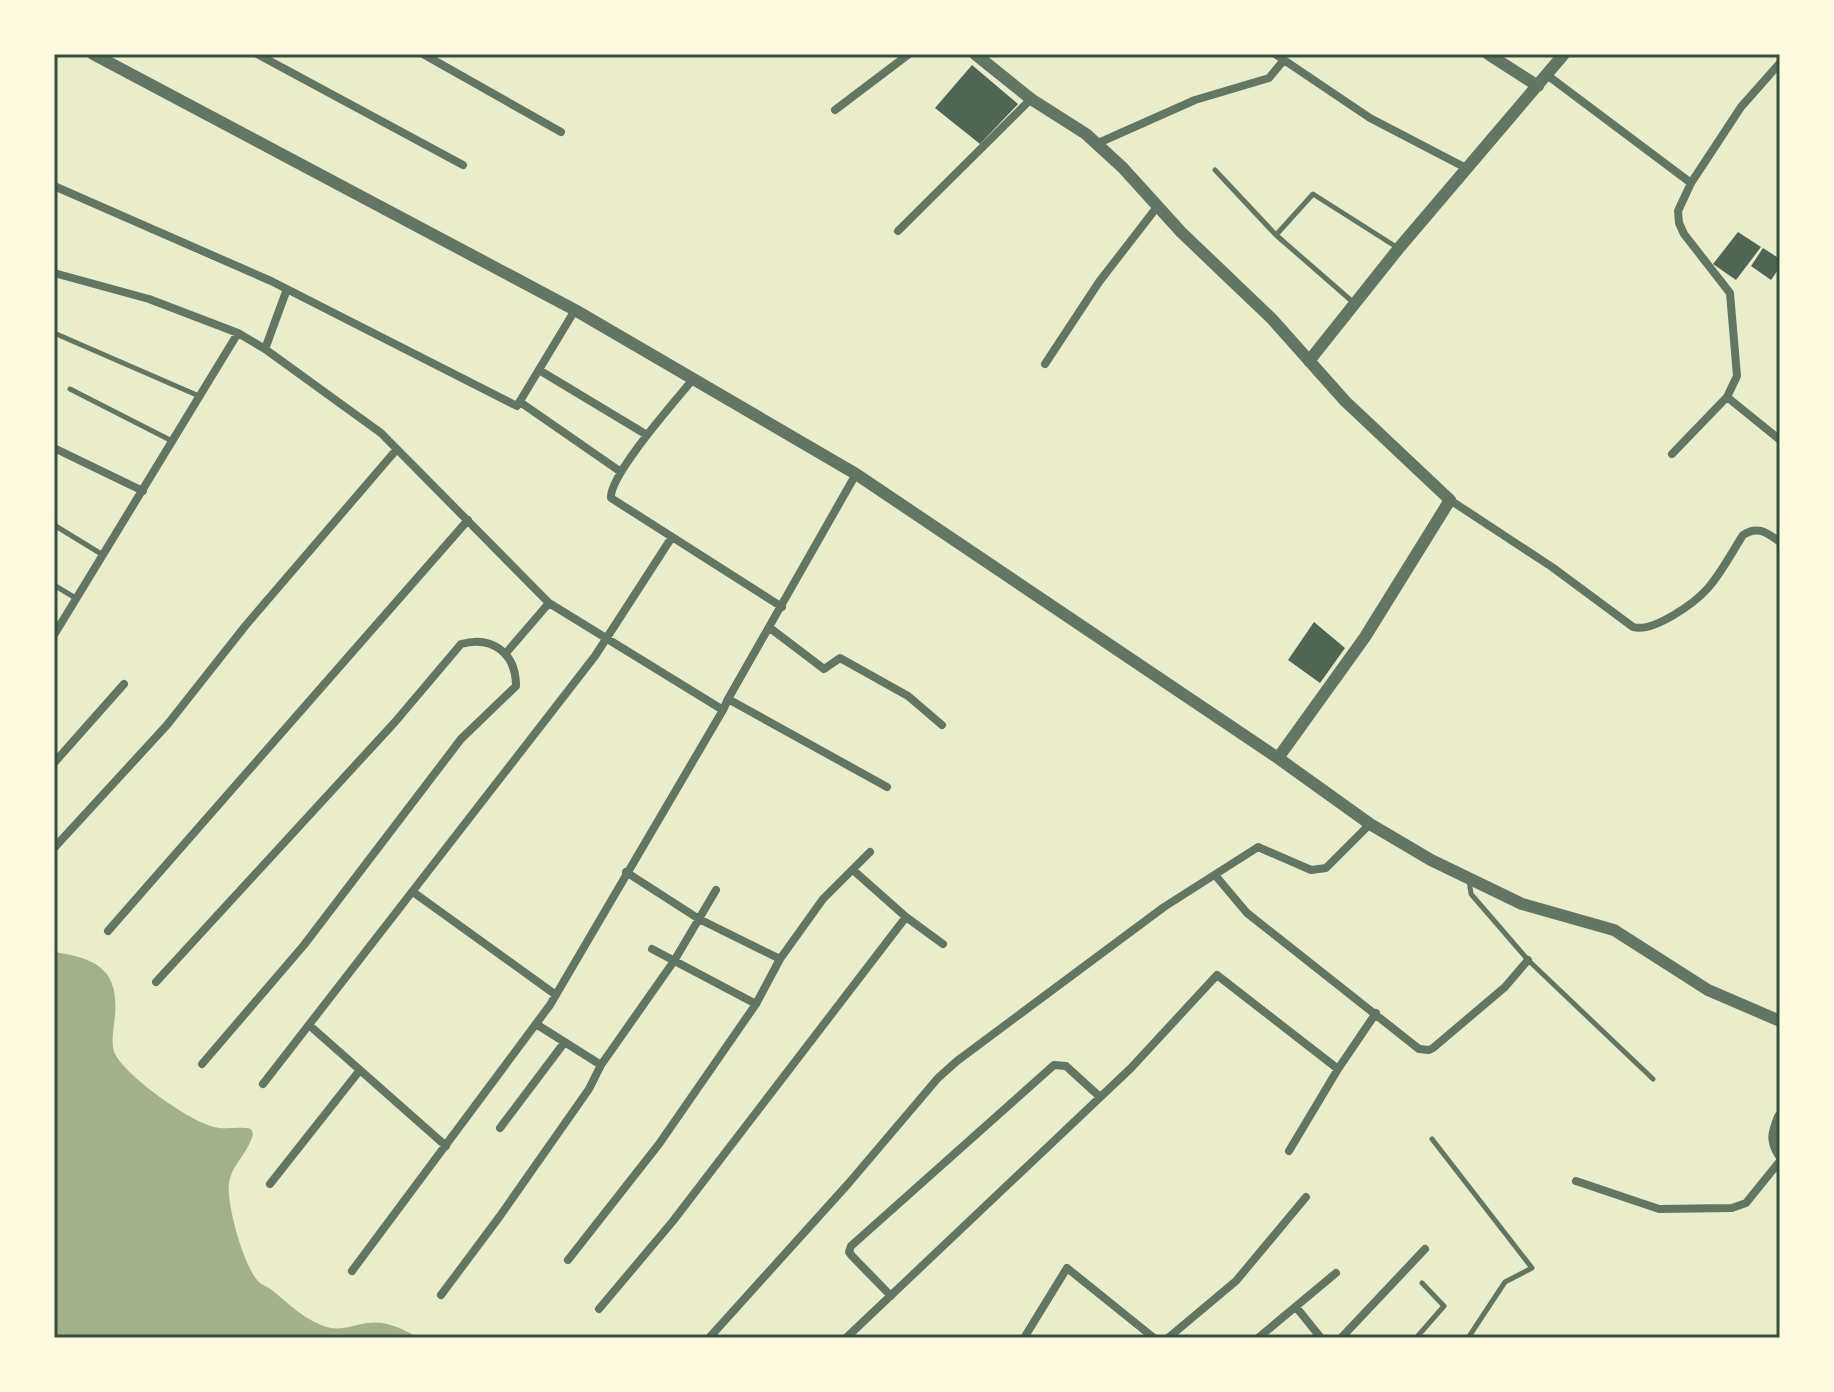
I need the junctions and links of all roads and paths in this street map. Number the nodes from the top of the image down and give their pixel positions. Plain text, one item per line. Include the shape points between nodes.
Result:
1 (93, 54) edge
2 (257, 54) edge
3 (423, 54) edge
4 (909, 54) edge
5 (975, 54) edge
6 (1275, 54) edge
7 (1488, 54) edge
8 (1564, 54) edge
9 (1284, 60) junction
10 (1780, 63) edge
11 (1547, 75) junction
12 (1538, 86) junction
13 (1031, 99) junction
14 (835, 110) dead end
15 (561, 132) dead end
16 (1096, 144) junction
17 (463, 165) dead end
18 (1468, 169) junction
19 (1215, 170) dead end
20 (1691, 183) junction
21 (54, 186) edge
22 (1157, 207) junction
23 (898, 231) dead end
24 (1276, 235) junction
25 (1399, 248) junction
26 (54, 273) edge
27 (287, 289) junction
28 (1355, 304) junction
29 (575, 310) junction
30 (54, 333) edge
31 (238, 333) junction
32 (265, 349) junction
33 (1309, 361) junction
34 (1045, 364) dead end
35 (539, 370) junction
36 (694, 378) junction
37 (70, 389) dead end
38 (200, 396) junction
39 (1727, 397) junction
40 (520, 402) junction
41 (647, 435) junction
42 (1780, 440) edge
43 (173, 441) junction
44 (54, 448) edge
45 (397, 449) junction
46 (1672, 454) dead end
47 (621, 472) junction
48 (856, 474) junction
49 (143, 491) junction
50 (1450, 500) junction
51 (468, 520) junction
52 (54, 525) edge
53 (672, 537) junction
54 (1780, 542) edge
55 (104, 556) junction
56 (54, 585) edge
57 (78, 599) junction
58 (549, 603) junction
59 (782, 607) junction
60 (770, 628) junction
61 (54, 635) edge
62 (606, 639) junction
63 (506, 653) junction
64 (124, 684) dead end
65 (728, 699) junction
66 (723, 710) junction
67 (942, 725) dead end
68 (1278, 758) junction
69 (54, 763) edge
70 (887, 787) dead end
71 (1370, 824) junction
72 (54, 848) edge
73 (870, 852) dead end
74 (853, 870) junction
75 (626, 872) junction
76 (1215, 875) junction
77 (1469, 880) junction
78 (716, 890) dead end
79 (413, 892) junction
80 (906, 917) junction
81 (699, 919) junction
82 (108, 931) dead end
83 (943, 944) dead end
84 (652, 949) dead end
85 (780, 959) junction
86 (1528, 960) junction
87 (674, 961) junction
88 (156, 982) dead end
89 (556, 995) junction
90 (756, 1004) junction
91 (1376, 1013) junction
92 (1780, 1021) edge
93 (536, 1024) junction
94 (309, 1025) junction
95 (564, 1043) junction
96 (202, 1064) dead end
97 (601, 1065) junction
98 (1338, 1069) junction
99 (360, 1070) junction
100 (1653, 1079) dead end
101 (263, 1084) dead end
102 (1100, 1097) junction
103 (1780, 1117) edge
104 (500, 1128) dead end
105 (1432, 1139) dead end
106 (446, 1146) junction
107 (1289, 1151) dead end
108 (1780, 1154) edge
109 (1780, 1161) edge
110 (1576, 1181) dead end
111 (270, 1184) dead end
112 (1306, 1197) dead end
113 (1425, 1249) dead end
114 (568, 1260) dead end
115 (352, 1271) dead end
116 (1336, 1273) dead end
117 (1422, 1283) dead end
118 (441, 1295) dead end
119 (891, 1296) junction
120 (1296, 1307) junction
121 (599, 1309) dead end
122 (709, 1338) edge
123 (846, 1338) edge
124 (1024, 1338) edge
125 (1154, 1338) edge
126 (1168, 1338) edge
127 (1258, 1338) edge
128 (1321, 1338) edge
129 (1341, 1338) edge
130 (1416, 1338) edge
131 (1468, 1338) edge

1 - 29 street
2 - 17 street
3 - 15 street
4 - 14 street
5 - 13 street
6 - 9 street
7 - 12 street
8 - 11 street
9 - 16 street via 1269,78 1195,100
9 - 18 street via 1370,118
10 - 20 street via 1741,107
11 - 12 street
11 - 20 street
12 - 18 street
13 - 16 street
13 - 23 street
16 - 22 street
18 - 25 street
19 - 24 lane
20 - 39 street via 1678,211 1679,223 1730,293 1737,376
21 - 27 street
22 - 33 street
22 - 34 street
24 - 25 lane via 1313,194
24 - 28 lane
25 - 28 street
26 - 31 street via 149,299
27 - 32 street
27 - 40 street via 517,406
28 - 33 street
29 - 35 street
29 - 36 street
30 - 38 lane
31 - 32 street
31 - 38 street
32 - 45 street
33 - 50 street
35 - 40 street
35 - 41 street
36 - 41 street
36 - 48 street
37 - 43 lane
38 - 43 street
39 - 42 street
39 - 46 street
40 - 47 street
41 - 47 street
43 - 49 street
44 - 49 street
45 - 51 street
45 - 72 street via 167,725
47 - 53 street via 611,490 613,500
48 - 59 street
48 - 68 street
49 - 55 street
50 - 54 street via 1642,630 1708,589 1743,535 1760,529
50 - 68 street via 1365,637
51 - 58 street
51 - 82 street
52 - 55 lane
53 - 59 street
53 - 62 street
55 - 57 street
56 - 57 lane
57 - 61 street
58 - 62 street
58 - 63 street
59 - 60 street
60 - 65 street
60 - 67 street via 824,669 840,658 908,696
62 - 66 street
62 - 79 street
63 - 88 street via 486,643 461,644
63 - 96 street via 516,669 516,686 461,739 304,945
64 - 69 street
65 - 66 street
65 - 70 street
66 - 75 street
68 - 71 street
71 - 76 street via 1326,868 1311,870 1258,847
71 - 77 street
73 - 74 street
74 - 80 street
74 - 85 street via 823,899
75 - 81 street
75 - 89 street
76 - 91 street via 1247,913
76 - 122 street via 1164,907 938,1078
77 - 86 lane via 1471,894
77 - 92 street via 1522,904 1614,930 1708,990
78 - 81 street
79 - 89 street
79 - 94 street
80 - 83 street
80 - 121 street via 673,1221
81 - 85 street
81 - 87 street
84 - 87 street
85 - 90 street
86 - 91 street via 1505,987 1429,1050 1419,1049
86 - 100 lane
87 - 90 street
87 - 97 street
89 - 93 street
90 - 114 street via 659,1144
91 - 98 street
93 - 95 street
93 - 106 street
94 - 99 street
94 - 101 street
95 - 97 street
95 - 104 street
97 - 118 street
98 - 102 street via 1217,975
98 - 107 street
99 - 106 street
99 - 111 street
102 - 119 street
102 - 119 street via 1066,1066 1054,1065 851,1246 852,1256
103 - 108 street via 1773,1134
105 - 131 lane via 1532,1268 1505,1282
106 - 115 street
109 - 110 street via 1746,1203 1732,1208 1659,1209
112 - 126 street via 1236,1281
113 - 129 street
116 - 120 street
117 - 130 lane via 1444,1306
119 - 123 street
120 - 127 street
120 - 128 street
124 - 125 street via 1067,1268

